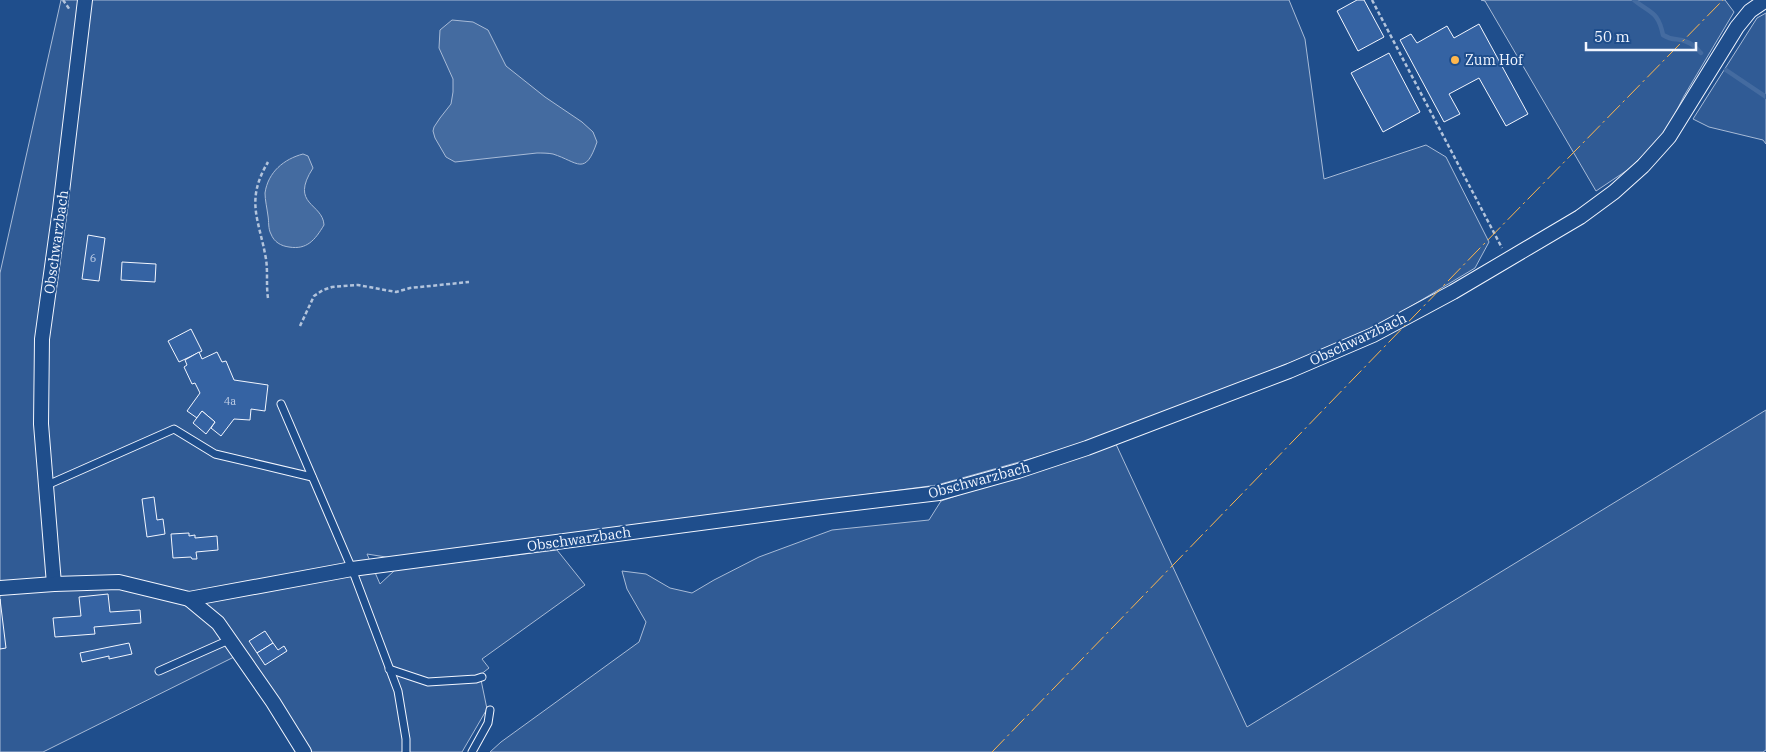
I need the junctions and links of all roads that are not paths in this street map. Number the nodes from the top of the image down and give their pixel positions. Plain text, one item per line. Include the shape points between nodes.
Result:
1 (85, 0) edge
2 (1766, 0) edge
3 (281, 404) dead end
4 (312, 477) junction
5 (45, 486) junction
6 (352, 569) junction
7 (54, 584) junction
8 (0, 588) edge
9 (190, 599) junction
10 (229, 640) junction
11 (389, 669) junction
12 (159, 670) dead end
13 (482, 676) dead end
14 (490, 710) dead end
15 (304, 752) edge
16 (406, 752) edge
17 (472, 752) edge

1 - 5 street, Obschwarzbach via 42,339 40,402
2 - 6 street, Obschwarzbach via 1750,10 1737,27 1669,137 1614,192 1580,217 1453,292 1373,335 1289,371 1087,448 938,493
3 - 4 lane
4 - 5 lane via 215,454 174,429
4 - 6 lane
5 - 7 street, Obschwarzbach
6 - 9 street, Obschwarzbach
6 - 11 lane
7 - 8 street, Obschwarzbach
7 - 9 street, Obschwarzbach via 119,582
9 - 10 street, Obschwarzbach via 218,623
10 - 12 lane
10 - 15 street, Obschwarzbach
11 - 13 lane via 428,682
11 - 16 lane via 398,691
14 - 17 lane via 488,723

